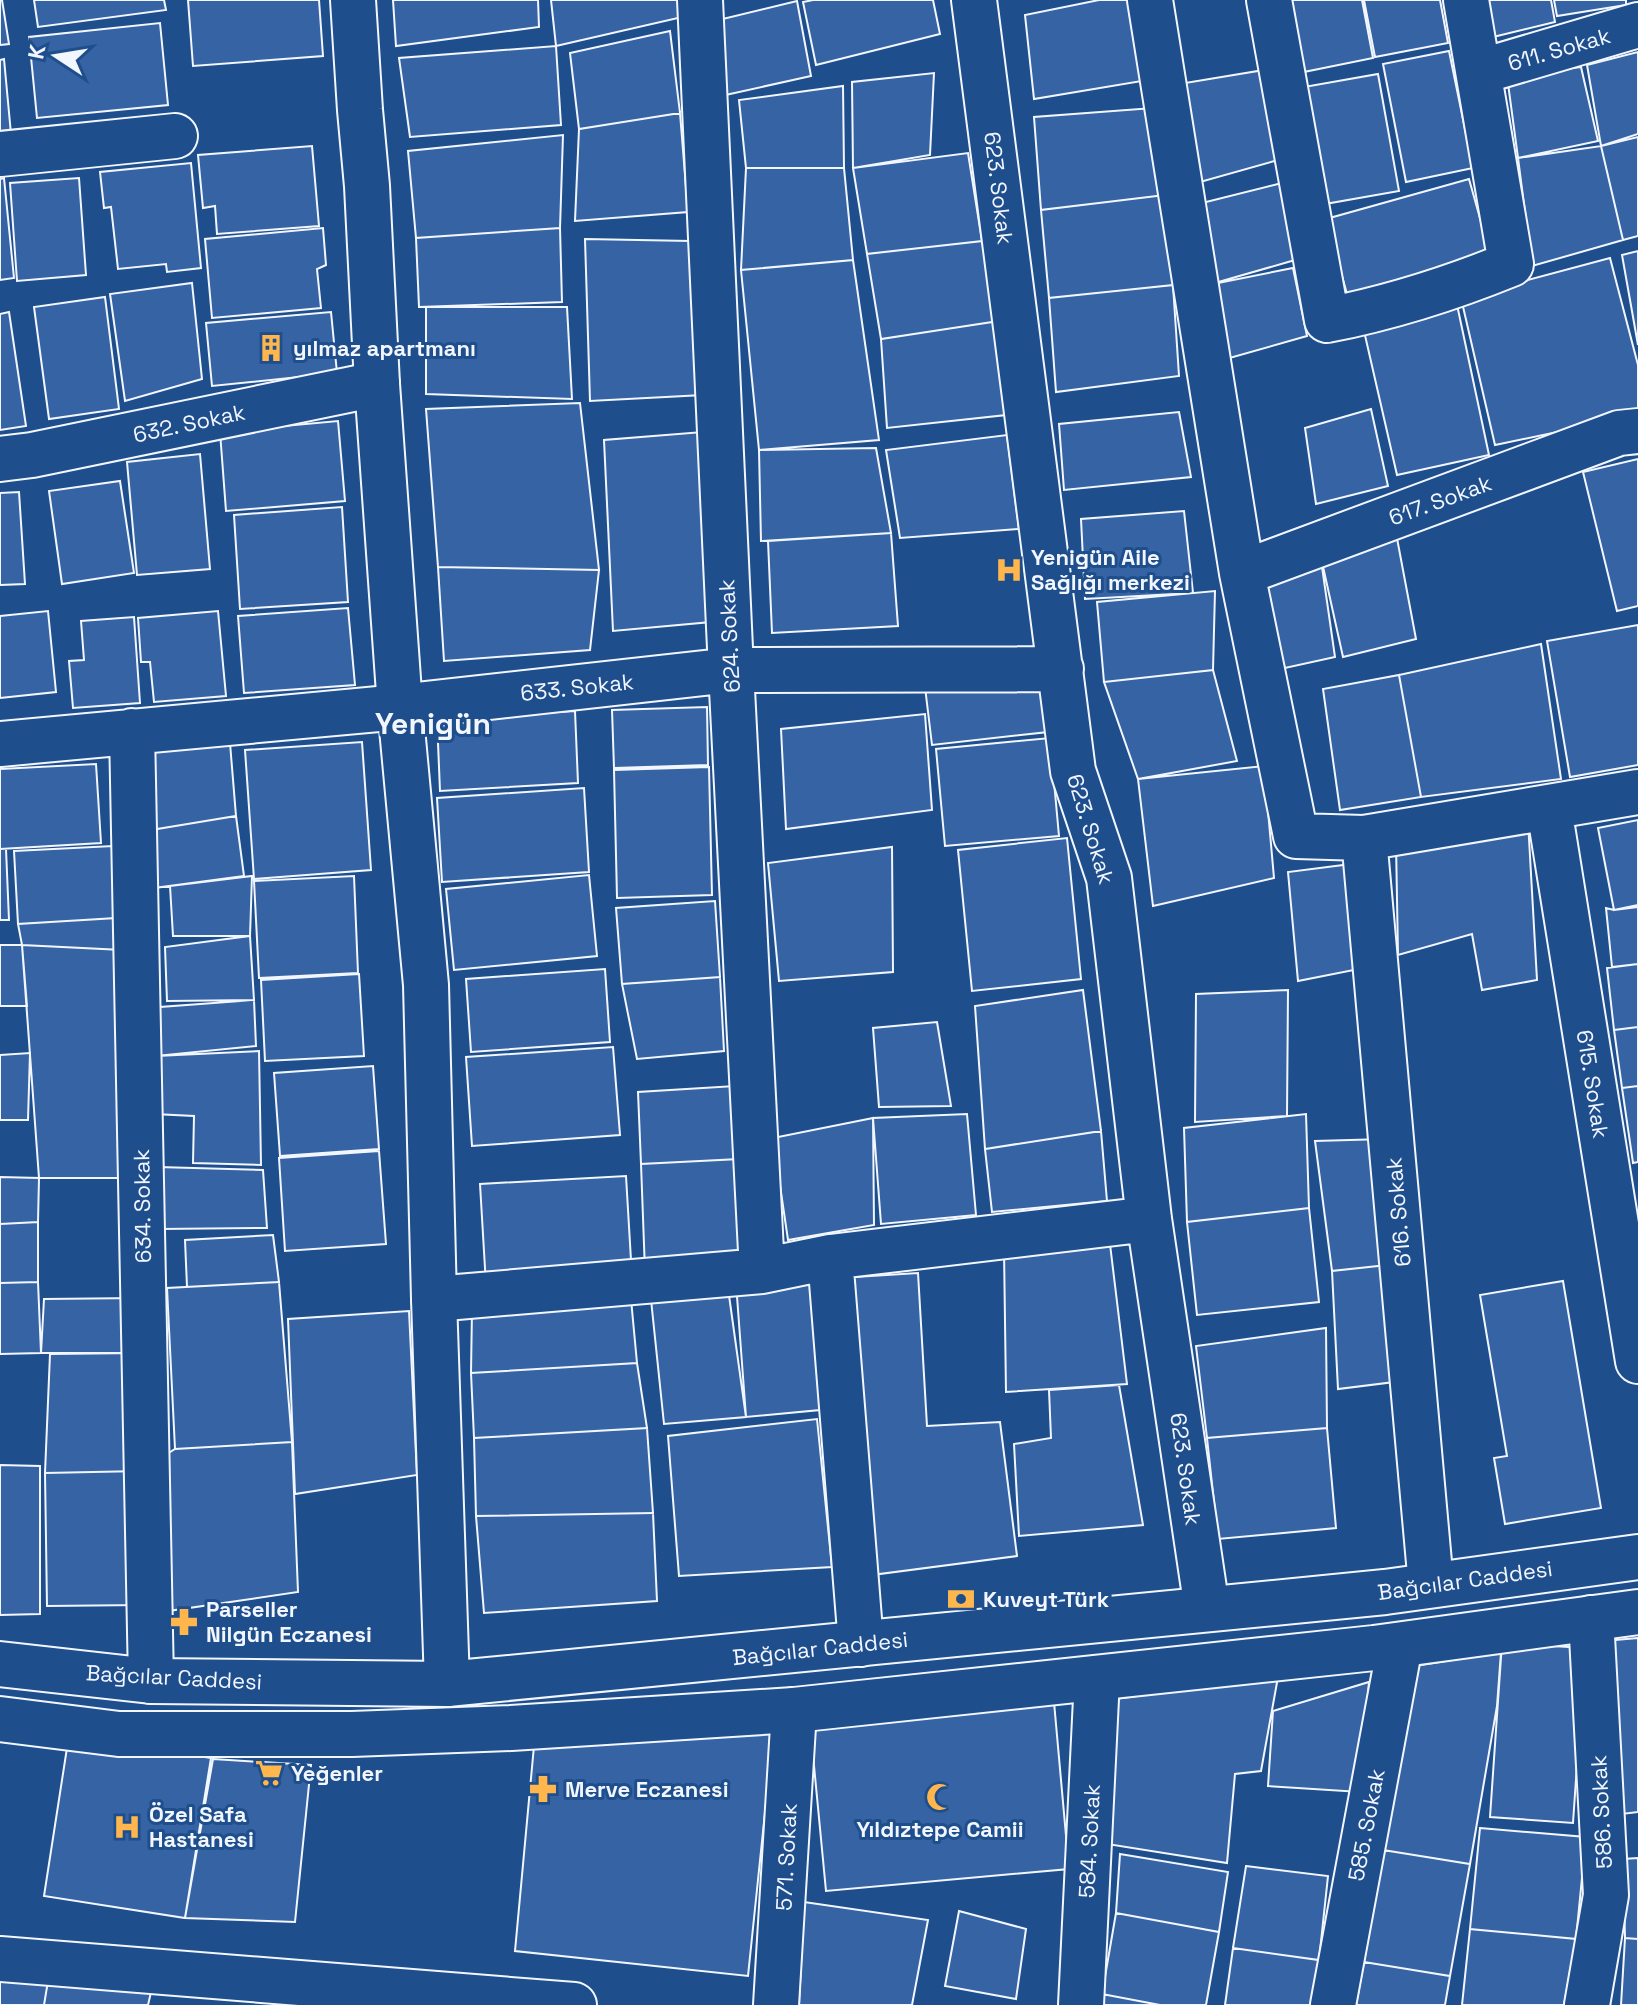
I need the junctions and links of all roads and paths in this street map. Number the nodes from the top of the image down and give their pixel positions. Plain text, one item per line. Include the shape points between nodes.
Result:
1 (353, 0) edge
2 (974, 0) edge
3 (1150, 0) edge
4 (1269, 0) edge
5 (1466, 0) edge
6 (703, 1) edge
7 (1638, 25) edge
8 (1479, 72) junction
9 (175, 136) dead end
10 (0, 154) edge
11 (377, 384) junction
12 (1638, 431) edge
13 (0, 459) edge
14 (1242, 573) junction
15 (1061, 669) junction
16 (731, 670) junction
17 (400, 707) junction
18 (132, 731) junction
19 (0, 744) edge
20 (1638, 792) edge
21 (1549, 808) junction
22 (1364, 838) junction
23 (1149, 1219) junction
24 (830, 1257) junction
25 (762, 1271) junction
26 (434, 1299) junction
27 (1638, 1361) edge
28 (1638, 1557) edge
29 (1431, 1585) junction
30 (1207, 1609) junction
31 (1638, 1612) edge
32 (1591, 1618) junction
33 (861, 1644) junction
34 (1400, 1645) junction
35 (0, 1664) edge
36 (1097, 1678) junction
37 (151, 1681) junction
38 (447, 1684) junction
39 (794, 1710) junction
40 (0, 1721) edge
41 (0, 1959) edge
42 (168, 1989) edge
43 (574, 2005) edge
44 (776, 2005) edge
45 (1081, 2005) edge
46 (1333, 2005) edge
47 (1587, 2005) edge

1 - 11 street
2 - 15 street, 623. Sokak
3 - 14 street
4 - 8 street via 1327,320 1511,264
5 - 8 street
6 - 16 street, 624. Sokak
7 - 8 street, 611. Sokak
9 - 10 street
11 - 13 street, 632. Sokak
11 - 17 street
12 - 14 street, 617. Sokak via 1619,433
14 - 22 street via 1296,836
15 - 16 street, 633. Sokak
15 - 23 street, 623. Sokak via 1073,771 1109,878
16 - 17 street, 633. Sokak
16 - 25 street, 624. Sokak
17 - 18 street, 633. Sokak
17 - 26 street via 426,985
18 - 19 street, 633. Sokak
18 - 37 street, 634. Sokak
20 - 21 street
21 - 22 street
21 - 27 street, 615. Sokak
22 - 29 street, 616. Sokak
23 - 24 street
23 - 30 street, 623. Sokak
24 - 25 street
24 - 33 street
25 - 26 street
26 - 38 street
28 - 29 street, Bağcılar Caddesi
29 - 30 street, Bağcılar Caddesi
30 - 33 street, Bağcılar Caddesi
31 - 32 street
32 - 34 street
32 - 47 street, 586. Sokak via 1606,1895
33 - 38 street, Bağcılar Caddesi
34 - 36 street
34 - 46 street, 585. Sokak
35 - 37 street, Bağcılar Caddesi
36 - 39 street
36 - 45 street, 584. Sokak
37 - 38 street, Bağcılar Caddesi
39 - 40 street via 352,1734 119,1734
39 - 44 street, 571. Sokak
41 - 42 street
42 - 43 street

